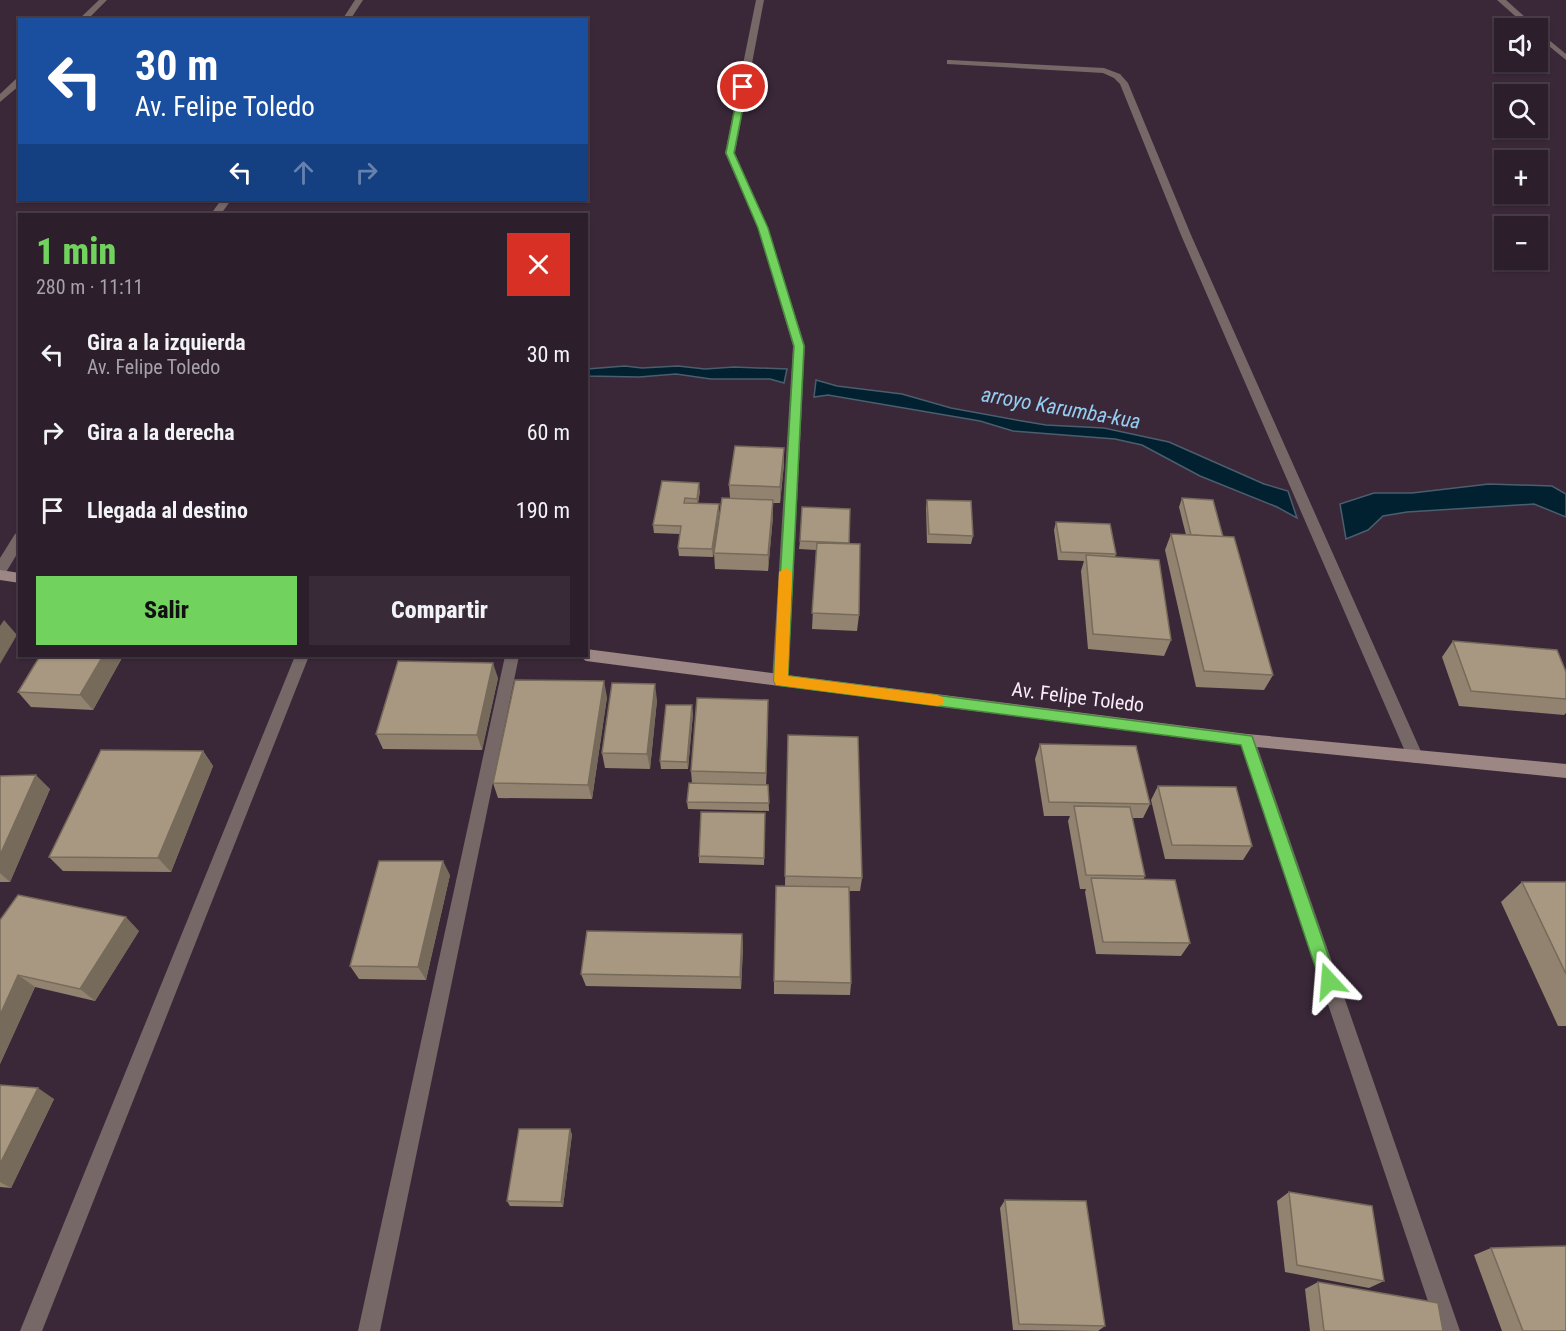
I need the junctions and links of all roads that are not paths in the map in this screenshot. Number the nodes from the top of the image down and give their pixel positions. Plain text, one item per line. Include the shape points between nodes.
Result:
1 (103, 0) edge
2 (359, 0) edge
3 (760, 0) edge
4 (1500, 0) edge
5 (84, 18) edge
6 (347, 18) edge
7 (1521, 18) edge
8 (1548, 42) edge
9 (1566, 58) edge
10 (950, 62) dead end
11 (18, 82) edge
12 (0, 99) edge
13 (18, 540) edge
14 (0, 570) edge
15 (0, 575) edge
16 (18, 578) edge
17 (588, 655) edge
18 (302, 657) edge
19 (512, 657) edge
20 (780, 681) junction
21 (1247, 740) junction
22 (1415, 756) junction
23 (1566, 771) edge
24 (31, 1331) edge
25 (369, 1331) edge
26 (1449, 1331) edge

1 - 5 street
2 - 6 street
3 - 20 street via 730,153 763,228 799,346
4 - 7 street
8 - 9 street
10 - 22 street via 1104,71 1124,83 1177,214
11 - 12 street
13 - 14 street
15 - 16 main road
17 - 20 main road, Av. Felipe Toledo
18 - 24 street
19 - 25 street
20 - 21 main road, Av. Felipe Toledo
21 - 22 main road, Av. Felipe Toledo
21 - 26 street
22 - 23 main road, Av. Felipe Toledo

